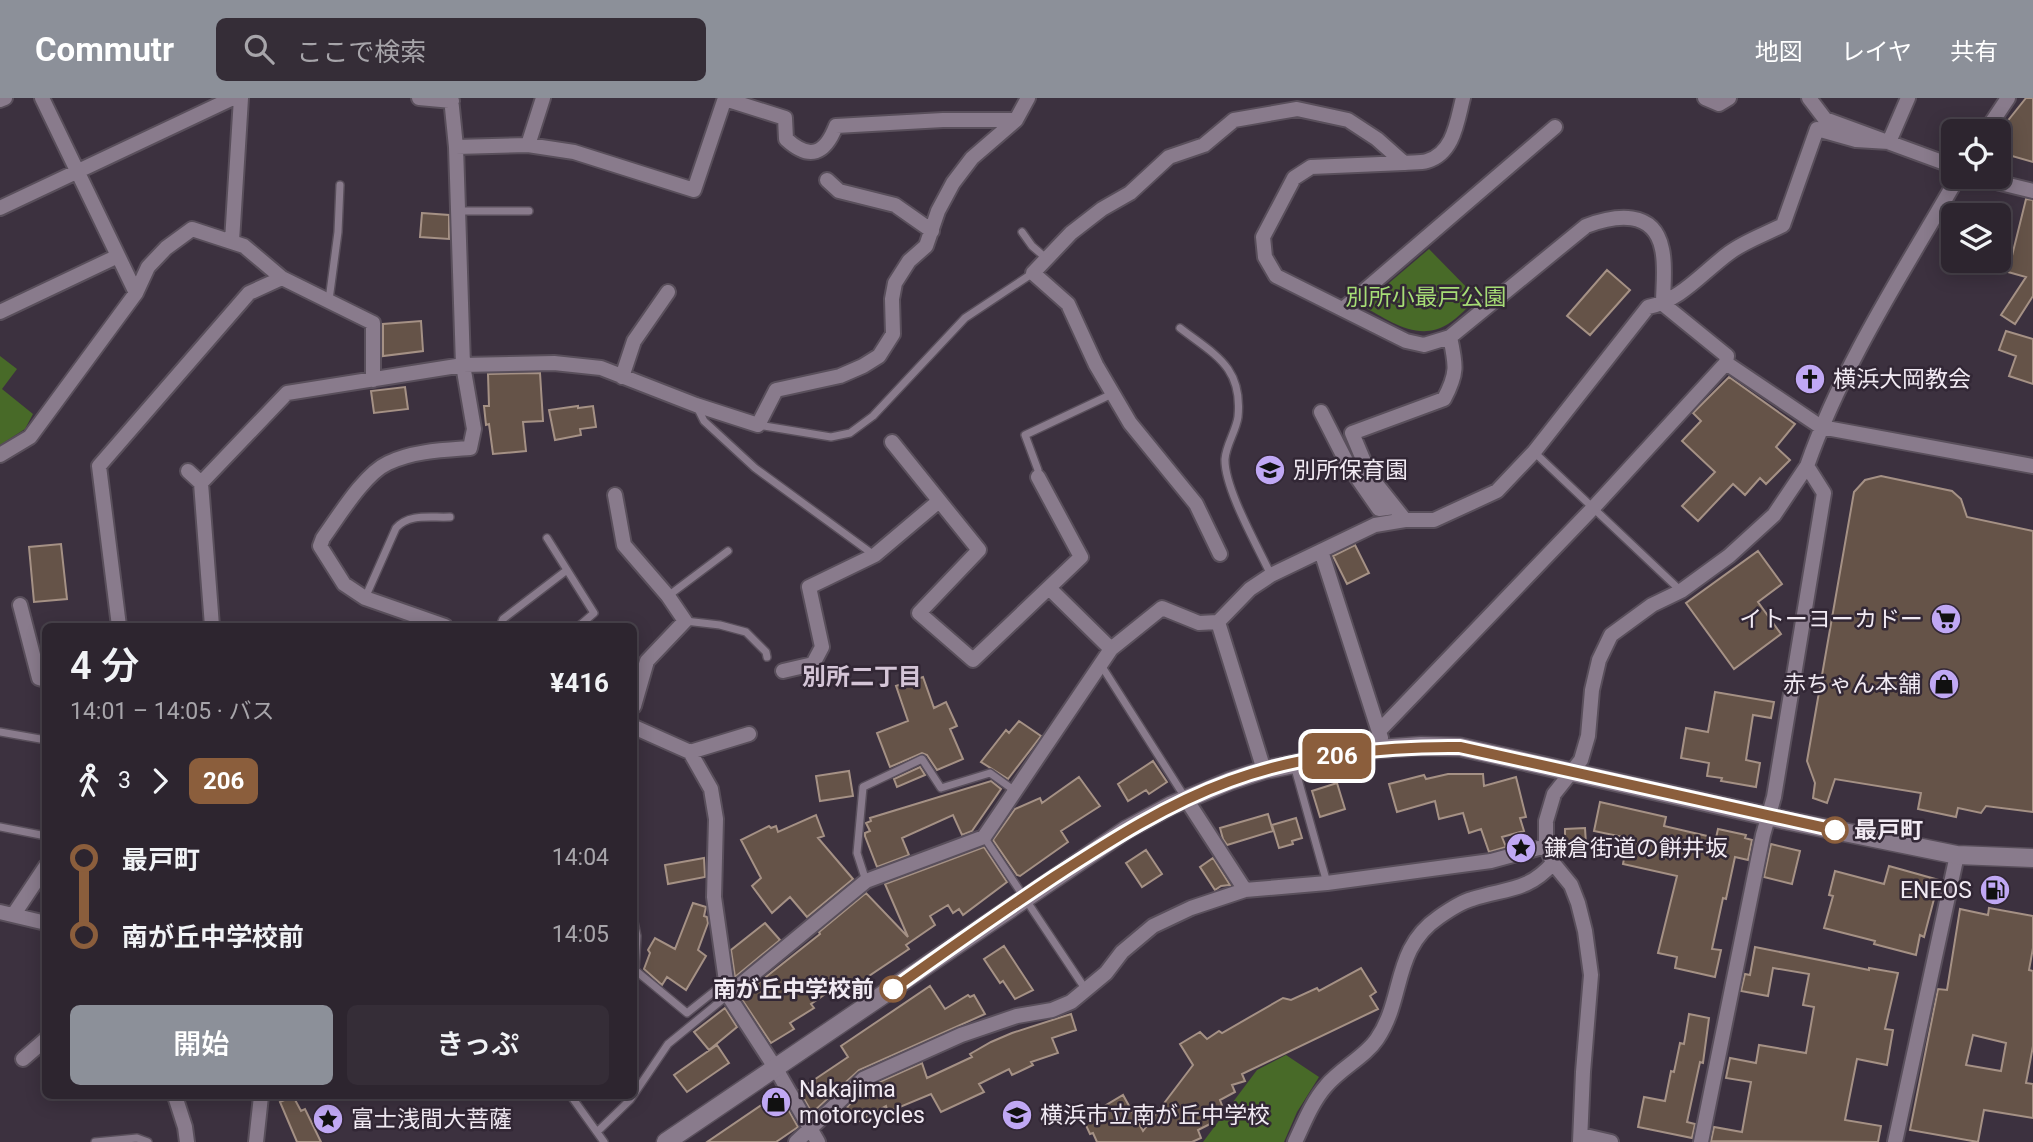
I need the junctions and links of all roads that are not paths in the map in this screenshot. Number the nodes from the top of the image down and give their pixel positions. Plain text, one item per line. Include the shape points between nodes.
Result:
1 (42, 98) edge
2 (233, 98) edge
3 (241, 98) edge
4 (419, 98) edge
5 (543, 98) edge
6 (1028, 98) edge
7 (1463, 98) edge
8 (1705, 98) edge
9 (1729, 98) edge
10 (1809, 98) edge
11 (1908, 98) edge
12 (2008, 98) edge
13 (452, 99) edge
14 (725, 99) edge
15 (1994, 119) edge
16 (1016, 120) junction
17 (1555, 127) dead end
18 (1889, 142) junction
19 (528, 145) junction
20 (456, 147) junction
21 (1941, 162) edge
22 (1404, 163) junction
23 (78, 171) junction
24 (827, 180) dead end
25 (340, 185) dead end
26 (2011, 186) edge
27 (1951, 189) edge
28 (2033, 191) edge
29 (0, 208) edge
30 (458, 211) junction
31 (529, 211) dead end
32 (932, 232) junction
33 (1022, 232) dead end
34 (232, 241) junction
35 (118, 256) junction
36 (1047, 260) junction
37 (1033, 273) junction
38 (282, 278) junction
39 (668, 292) dead end
40 (136, 293) junction
41 (329, 301) junction
42 (1663, 304) junction
43 (1343, 309) junction
44 (0, 312) edge
45 (1180, 328) dead end
46 (1450, 337) junction
47 (1726, 363) junction
48 (463, 365) junction
49 (622, 377) junction
50 (373, 380) junction
51 (1113, 394) junction
52 (696, 405) junction
53 (1321, 412) dead end
54 (758, 425) junction
55 (1821, 428) junction
56 (892, 442) dead end
57 (1534, 452) junction
58 (0, 455) edge
59 (1807, 466) junction
60 (2033, 466) edge
61 (188, 471) dead end
62 (1038, 477) joint
63 (201, 483) junction
64 (615, 495) dead end
65 (939, 501) junction
66 (1594, 506) junction
67 (1394, 507) junction
68 (450, 517) dead end
69 (1405, 520) junction
70 (547, 538) dead end
71 (729, 551) dead end
72 (1321, 551) junction
73 (1220, 554) dead end
74 (875, 555) junction
75 (567, 570) junction
76 (1271, 575) junction
77 (1049, 588) junction
78 (1681, 591) junction
79 (668, 596) junction
80 (365, 598) junction
81 (20, 605) dead end
82 (400, 619) edge
83 (685, 621) junction
84 (1218, 622) junction
85 (119, 623) edge
86 (212, 623) edge
87 (426, 623) edge
88 (501, 623) edge
89 (582, 623) edge
90 (1111, 649) junction
91 (766, 657) dead end
92 (1101, 664) junction
93 (783, 671) dead end
94 (42, 679) edge
95 (637, 697) edge
96 (637, 728) edge
97 (1379, 731) junction
98 (0, 732) edge
99 (749, 734) dead end
100 (42, 739) edge
101 (1385, 749) junction
102 (690, 752) junction
103 (1293, 764) junction
104 (1264, 770) junction
105 (1572, 773) junction
106 (1015, 791) junction
107 (1186, 799) junction
108 (1768, 817) junction
109 (0, 827) edge
110 (42, 835) edge
111 (984, 837) junction
112 (1546, 846) junction
113 (1957, 855) junction
114 (2033, 858) edge
115 (1553, 863) junction
116 (42, 871) edge
117 (866, 881) junction
118 (1326, 883) junction
119 (1245, 890) junction
120 (1024, 897) junction
121 (7, 913) edge
122 (42, 922) edge
123 (637, 972) edge
124 (727, 988) junction
125 (1086, 990) junction
126 (42, 1042) edge
127 (23, 1059) dead end
128 (776, 1069) junction
129 (637, 1090) edge
130 (176, 1099) edge
131 (261, 1099) edge
132 (573, 1099) edge
133 (631, 1099) edge
134 (811, 1128) junction
135 (598, 1131) junction
136 (1581, 1138) edge
137 (95, 1142) edge
138 (148, 1142) edge
139 (187, 1142) edge
140 (256, 1142) edge
141 (604, 1142) edge
142 (666, 1142) edge
143 (796, 1142) edge
144 (818, 1142) edge
145 (1295, 1142) edge
146 (1611, 1142) edge
147 (1701, 1142) edge
148 (1895, 1142) edge

1 - 23 street
2 - 23 street
3 - 34 street
4 - 13 street
5 - 19 street
6 - 16 street
7 - 22 street via 1454,134 1443,152 1428,161
8 - 9 street via 1719,104
10 - 18 street via 1825,119
11 - 18 street
12 - 15 street
13 - 20 street
14 - 16 street via 785,118 786,139 798,150 817,151 829,143 836,126
14 - 19 street via 694,190 575,152
16 - 32 street via 965,166 938,211
17 - 43 street
18 - 21 street
18 - 42 street via 1856,140 1817,129 1783,225 1730,252
19 - 20 street
20 - 30 street
22 - 36 street via 1348,120 1297,109 1234,121 1204,145 1169,157 1130,193 1071,233
22 - 43 street via 1311,167 1294,178 1263,237 1265,257 1276,276
23 - 29 street
23 - 35 street
24 - 32 street via 839,191 895,205
25 - 41 lane
26 - 28 street
27 - 55 street via 1847,368
30 - 31 lane
30 - 48 street
32 - 54 street via 895,283 892,334 879,356 840,376 776,390
33 - 36 lane
34 - 38 street
34 - 40 street via 192,229 148,267
35 - 40 street
35 - 44 street
36 - 37 street
37 - 51 street via 1068,304
37 - 54 lane via 965,318 873,416 850,433 831,437
38 - 41 street
38 - 85 street via 249,293 99,466
39 - 49 street via 634,341
40 - 58 street via 30,437
41 - 50 street via 373,323
42 - 46 street via 1662,250 1656,230 1626,217 1606,219 1586,226
42 - 47 street via 1727,356
42 - 57 street via 1647,307
43 - 46 street via 1406,341 1424,345
45 - 76 lane via 1231,371 1238,416 1225,458 1231,488
46 - 67 street via 1454,379 1444,399 1352,433 1370,476
47 - 55 street
47 - 66 street
48 - 49 street via 581,365
48 - 50 street
48 - 80 street via 474,429 470,448 422,453 387,464 358,489 323,538 320,546 344,584
49 - 52 street
50 - 63 street via 287,393
51 - 62 lane via 1025,435
51 - 73 street via 1130,423 1196,504
52 - 54 street
52 - 74 lane via 704,421 755,468
53 - 67 street via 1347,463 1379,509
55 - 59 street
55 - 60 street
56 - 65 street
57 - 66 lane
57 - 69 street via 1497,491 1434,520
59 - 78 street via 1774,515
59 - 108 street via 1824,493
61 - 63 street
62 - 77 street via 1081,557
63 - 86 street
64 - 79 street via 624,545
65 - 74 street
65 - 77 street via 979,550 919,613 973,660
66 - 78 lane
66 - 97 street
67 - 69 street
68 - 80 lane via 402,521
69 - 72 street via 1375,525
70 - 75 lane
71 - 79 lane
72 - 76 street
72 - 97 street
74 - 93 street via 810,587 822,647 813,664
75 - 88 lane
75 - 89 lane via 594,613
76 - 84 street
77 - 90 street
78 - 105 street via 1652,605 1611,635 1597,668 1588,736
79 - 83 street
80 - 82 street
81 - 94 street
82 - 87 street
83 - 91 lane via 746,632
83 - 95 street via 648,662
84 - 90 street via 1199,623 1163,608
84 - 104 street
90 - 92 street
92 - 106 street
92 - 107 lane
96 - 102 street
97 - 101 street
98 - 100 lane
99 - 102 street
101 - 103 street
101 - 105 street via 1460,747
102 - 124 street via 711,789 716,819 715,897
103 - 104 street
103 - 118 lane
104 - 107 street
105 - 108 street
105 - 112 street via 1554,794 1546,821
106 - 111 street
106 - 117 lane via 990,773 941,788 922,759 863,787 857,853
107 - 119 street
107 - 120 street via 1126,830
108 - 113 street
108 - 147 street
109 - 110 lane
111 - 117 street
111 - 120 lane
112 - 115 street
112 - 118 street via 1491,861
113 - 114 street
113 - 148 street
115 - 136 street via 1572,885 1591,975
115 - 145 street via 1532,883 1470,899 1419,936 1406,956 1389,1017 1377,1040 1326,1085
116 - 121 street
117 - 124 street
118 - 119 street
119 - 125 street via 1153,926
120 - 125 lane
120 - 128 street
121 - 122 street
123 - 124 lane via 687,1013
124 - 128 street
124 - 129 lane via 668,1044
125 - 134 street via 1052,1010 961,1035 863,1079
126 - 127 street
128 - 134 street
128 - 142 street
130 - 139 street
131 - 140 street
132 - 135 lane
133 - 135 lane
134 - 143 street
134 - 144 street
135 - 141 lane
136 - 146 street
137 - 138 lane via 136,1138

